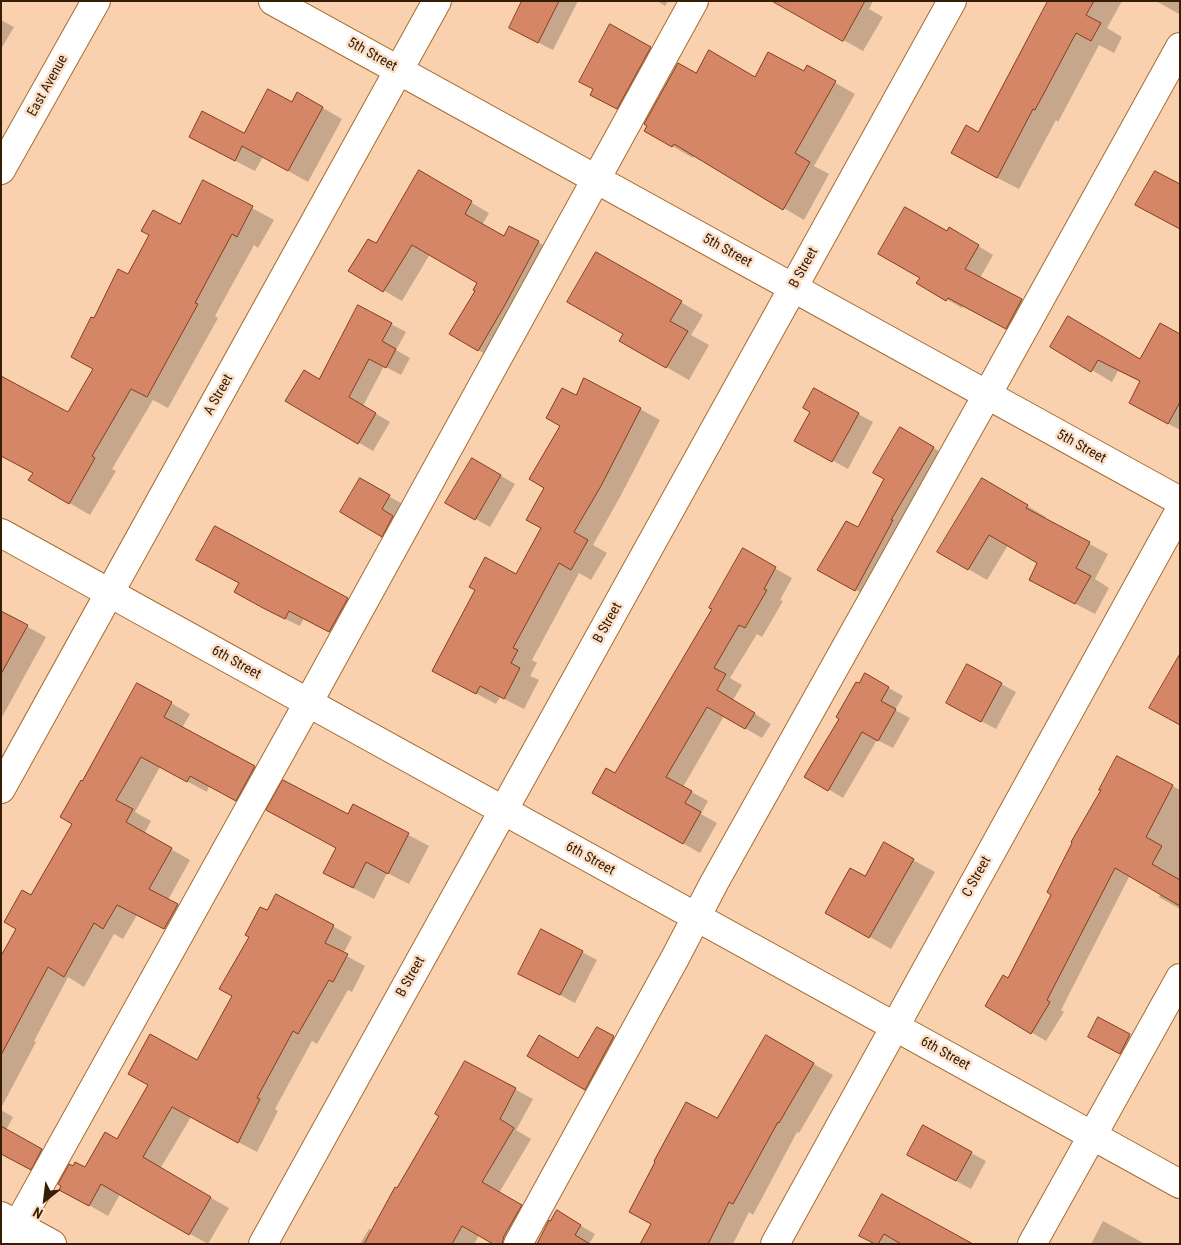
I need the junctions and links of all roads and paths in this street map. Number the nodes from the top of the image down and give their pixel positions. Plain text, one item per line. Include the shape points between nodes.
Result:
1 (96, 1) edge
2 (274, 1) edge
3 (438, 1) edge
4 (694, 1) edge
5 (952, 1) edge
6 (1180, 47) edge
7 (399, 70) junction
8 (1, 170) edge
9 (596, 179) junction
10 (794, 288) junction
11 (987, 395) junction
12 (1180, 501) edge
13 (1180, 510) edge
14 (1, 534) edge
15 (110, 594) junction
16 (308, 702) junction
17 (1, 789) edge
18 (503, 810) junction
19 (696, 917) junction
20 (1180, 978) edge
21 (895, 1026) junction
22 (1092, 1136) junction
23 (1180, 1184) edge
24 (8, 1228) edge
25 (52, 1244) edge
26 (263, 1244) edge
27 (518, 1244) edge
28 (775, 1244) edge
29 (1032, 1244) edge

1 - 8 street, East Avenue
2 - 7 street, 5th Street
3 - 7 street, A Street
4 - 9 street
5 - 10 street, B Street
6 - 11 street
7 - 9 street, 5th Street
7 - 15 street, A Street
9 - 10 street, 5th Street
9 - 16 street
10 - 11 street, 5th Street
10 - 18 street, B Street
11 - 12 street, 5th Street
11 - 19 street
13 - 21 street, C Street
14 - 15 street, 6th Street
15 - 16 street, 6th Street
15 - 17 street, A Street
16 - 18 street, 6th Street
16 - 24 street
18 - 19 street, 6th Street
18 - 26 street, B Street
19 - 21 street, 6th Street
19 - 27 street
20 - 22 street
21 - 22 street, 6th Street
21 - 28 street, C Street
22 - 23 street, 6th Street
22 - 29 street
24 - 25 street

